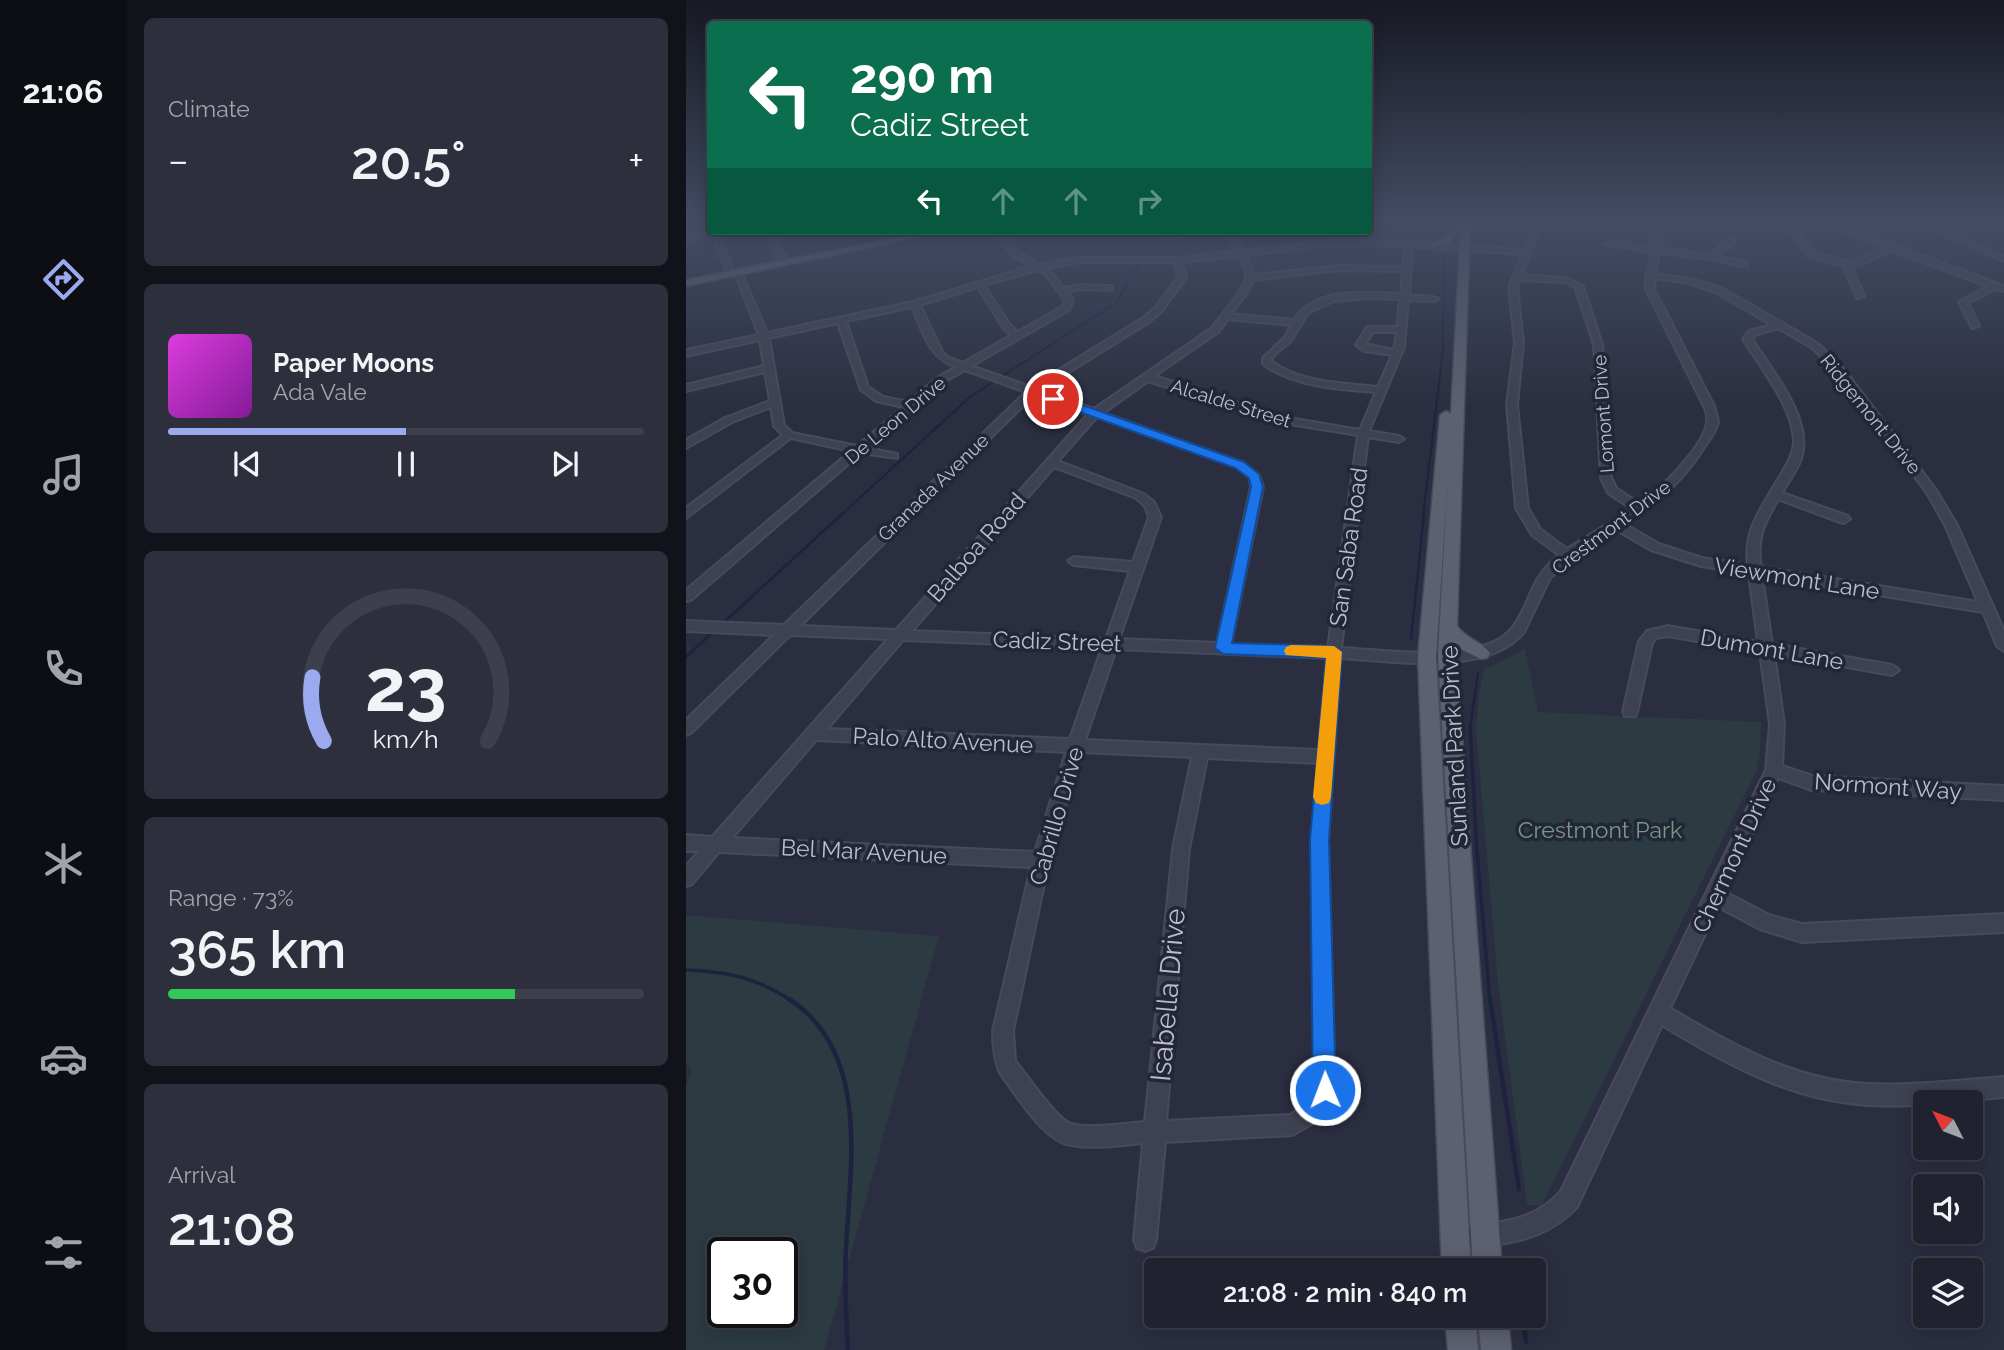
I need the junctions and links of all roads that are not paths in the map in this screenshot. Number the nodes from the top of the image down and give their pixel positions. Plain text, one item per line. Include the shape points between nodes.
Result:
1 (737, 284) edge
2 (983, 284) edge
3 (1057, 284) edge
4 (1178, 284) edge
5 (1246, 284) edge
6 (1405, 284) edge
7 (1460, 284) edge
8 (1461, 284) edge
9 (1514, 284) edge
10 (1574, 284) edge
11 (1650, 284) edge
12 (1700, 284) edge
13 (1855, 284) edge
14 (1989, 284) edge
15 (980, 285) junction
16 (1994, 286) junction
17 (1109, 288) dead end
18 (2004, 289) edge
19 (1062, 291) junction
20 (1860, 296) dead end
21 (1404, 298) junction
22 (1434, 299) dead end
23 (915, 304) junction
24 (1227, 316) junction
25 (841, 320) junction
26 (1297, 323) junction
27 (1780, 325) junction
28 (1975, 326) dead end
29 (1401, 330) junction
30 (1018, 335) junction
31 (764, 336) junction
32 (686, 353) edge
33 (1397, 353) junction
34 (963, 367) junction
35 (769, 368) junction
36 (1147, 377) junction
37 (686, 388) edge
38 (1381, 390) junction
39 (1032, 391) junction
40 (775, 403) junction
41 (910, 405) junction
42 (1094, 414) junction
43 (1363, 434) junction
44 (789, 435) junction
45 (1399, 439) dead end
46 (686, 446) edge
47 (859, 449) junction
48 (892, 456) dead end
49 (1051, 462) junction
50 (1775, 494) junction
51 (1640, 509) junction
52 (686, 514) edge
53 (1844, 519) dead end
54 (1616, 524) junction
55 (1567, 555) junction
56 (1074, 561) dead end
57 (1138, 567) junction
58 (1755, 572) junction
59 (686, 597) edge
60 (1985, 608) junction
61 (1448, 625) junction
62 (686, 626) edge
63 (786, 630) junction
64 (900, 635) junction
65 (1112, 644) junction
66 (2004, 646) edge
67 (1223, 648) junction
68 (1766, 648) junction
69 (1334, 652) junction
70 (1481, 653) junction
71 (1437, 656) junction
72 (1892, 670) dead end
73 (1630, 712) dead end
74 (686, 729) edge
75 (813, 734) junction
76 (1075, 747) junction
77 (1200, 753) junction
78 (1325, 757) junction
79 (1774, 770) junction
80 (2004, 793) edge
81 (686, 843) edge
82 (715, 844) junction
83 (1041, 860) junction
84 (686, 878) edge
85 (1715, 895) junction
86 (2004, 923) edge
87 (1659, 1012) junction
88 (2004, 1087) edge
89 (1156, 1133) junction
90 (1485, 1236) junction
91 (1145, 1240) dead end
92 (1456, 1240) junction
93 (1457, 1258) edge
94 (1487, 1258) edge
95 (1461, 1328) edge
96 (1494, 1328) edge
97 (1463, 1350) edge
98 (1496, 1350) edge

1 - 31 street
2 - 15 street
3 - 19 street
4 - 39 street, Granada Avenue via 1158,310
5 - 24 street, Balboa Road
6 - 21 street, San Saba Road
7 - 71 main road, Sunland Park Drive
8 - 61 main road, Sunland Park Drive
9 - 55 street via 1519,343 1512,405 1522,508 1536,532
10 - 51 street, Lomont Drive via 1599,354 1606,478 1612,491
11 - 51 street, Crestmont Drive via 1713,420 1707,436 1668,488
12 - 27 street, Ridgemont Drive
13 - 20 street
14 - 16 street
15 - 23 street
15 - 30 street via 1007,327
16 - 18 street
16 - 28 street via 1963,302
17 - 19 street
19 - 30 street, De Leon Drive via 1069,300 1066,308
21 - 22 street
21 - 26 street via 1332,299 1308,309
21 - 29 street, San Saba Road
23 - 25 street
23 - 34 street via 939,354
24 - 26 street
24 - 36 street, Balboa Road via 1215,330
25 - 31 street
25 - 41 street via 864,388 877,399
26 - 38 street via 1267,356 1270,366 1326,383
27 - 50 street, Chermont Drive via 1752,333 1747,339 1791,409 1798,430 1795,460
27 - 60 street, Ridgemont Drive via 1835,364 1932,492 1951,525
29 - 33 street, San Saba Road
29 - 33 street via 1370,329 1360,345
30 - 34 street, De Leon Drive
31 - 32 street
31 - 35 street
33 - 38 street, San Saba Road
34 - 39 street
34 - 41 street, De Leon Drive
35 - 37 street
35 - 40 street
36 - 42 street, Balboa Road
36 - 43 street, Alcalde Street via 1280,421
38 - 43 street, San Saba Road
39 - 42 street
39 - 63 street, Granada Avenue
40 - 44 street via 779,426
40 - 46 street via 717,424
41 - 47 street, De Leon Drive
42 - 49 street, Balboa Road
42 - 67 street via 1240,465 1255,477 1257,487
43 - 45 street, Alcalde Street
43 - 69 street, San Saba Road
44 - 47 street
44 - 52 street
47 - 48 street
47 - 59 street, De Leon Drive
49 - 57 street, Cabrillo Drive via 1150,504 1155,517
49 - 64 street, Balboa Road
50 - 53 street
50 - 58 street, Chermont Drive via 1753,537
51 - 54 street, Crestmont Drive
54 - 55 street, Crestmont Drive
54 - 58 street, Viewmont Lane via 1681,557
55 - 70 street, Crestmont Drive via 1539,584 1514,636
56 - 57 street
57 - 65 street, Cabrillo Drive
58 - 60 street, Viewmont Lane
58 - 68 street, Chermont Drive
60 - 66 street, Ridgemont Drive
61 - 70 main road via 1467,647
61 - 71 main road, Sunland Park Drive
62 - 63 street, Cadiz Street
63 - 64 street, Cadiz Street
63 - 74 street, Granada Avenue
64 - 65 street, Cadiz Street
64 - 75 street, Balboa Road
65 - 67 street, Cadiz Street
65 - 76 street, Cabrillo Drive
67 - 69 street, Cadiz Street
68 - 72 street, Dumont Lane
68 - 73 street, Dumont Lane via 1668,631 1652,634 1643,650
68 - 79 street, Chermont Drive via 1777,724
69 - 71 street, Cadiz Street
69 - 78 street, San Saba Road
70 - 71 street, Crestmont Drive
71 - 90 main road, Sunland Park Drive
71 - 92 main road, Sunland Park Drive
75 - 76 street, Palo Alto Avenue
75 - 82 street, Balboa Road
76 - 77 street, Palo Alto Avenue
76 - 83 street, Cabrillo Drive
77 - 78 street, Palo Alto Avenue
77 - 89 street, Isabella Drive via 1181,849
78 - 89 street, San Saba Road via 1320,840 1325,1090 1320,1104 1292,1125
79 - 80 street, Normont Way via 1812,783
79 - 85 street, Chermont Drive
81 - 82 street, Bel Mar Avenue
82 - 83 street, Bel Mar Avenue
82 - 84 street, Balboa Road
83 - 89 street, Cabrillo Drive via 1003,1031 1007,1066 1052,1124 1065,1133
85 - 86 street via 1766,923 1802,933
85 - 87 street, Chermont Drive
87 - 88 street via 1725,1053 1820,1087 1874,1094
87 - 90 street, Chermont Drive via 1560,1212 1541,1224
89 - 91 street, Isabella Drive
90 - 92 street, Chermont Drive
90 - 94 main road, Sunland Park Drive
92 - 93 main road, Sunland Park Drive
95 - 97 main road
96 - 98 main road

